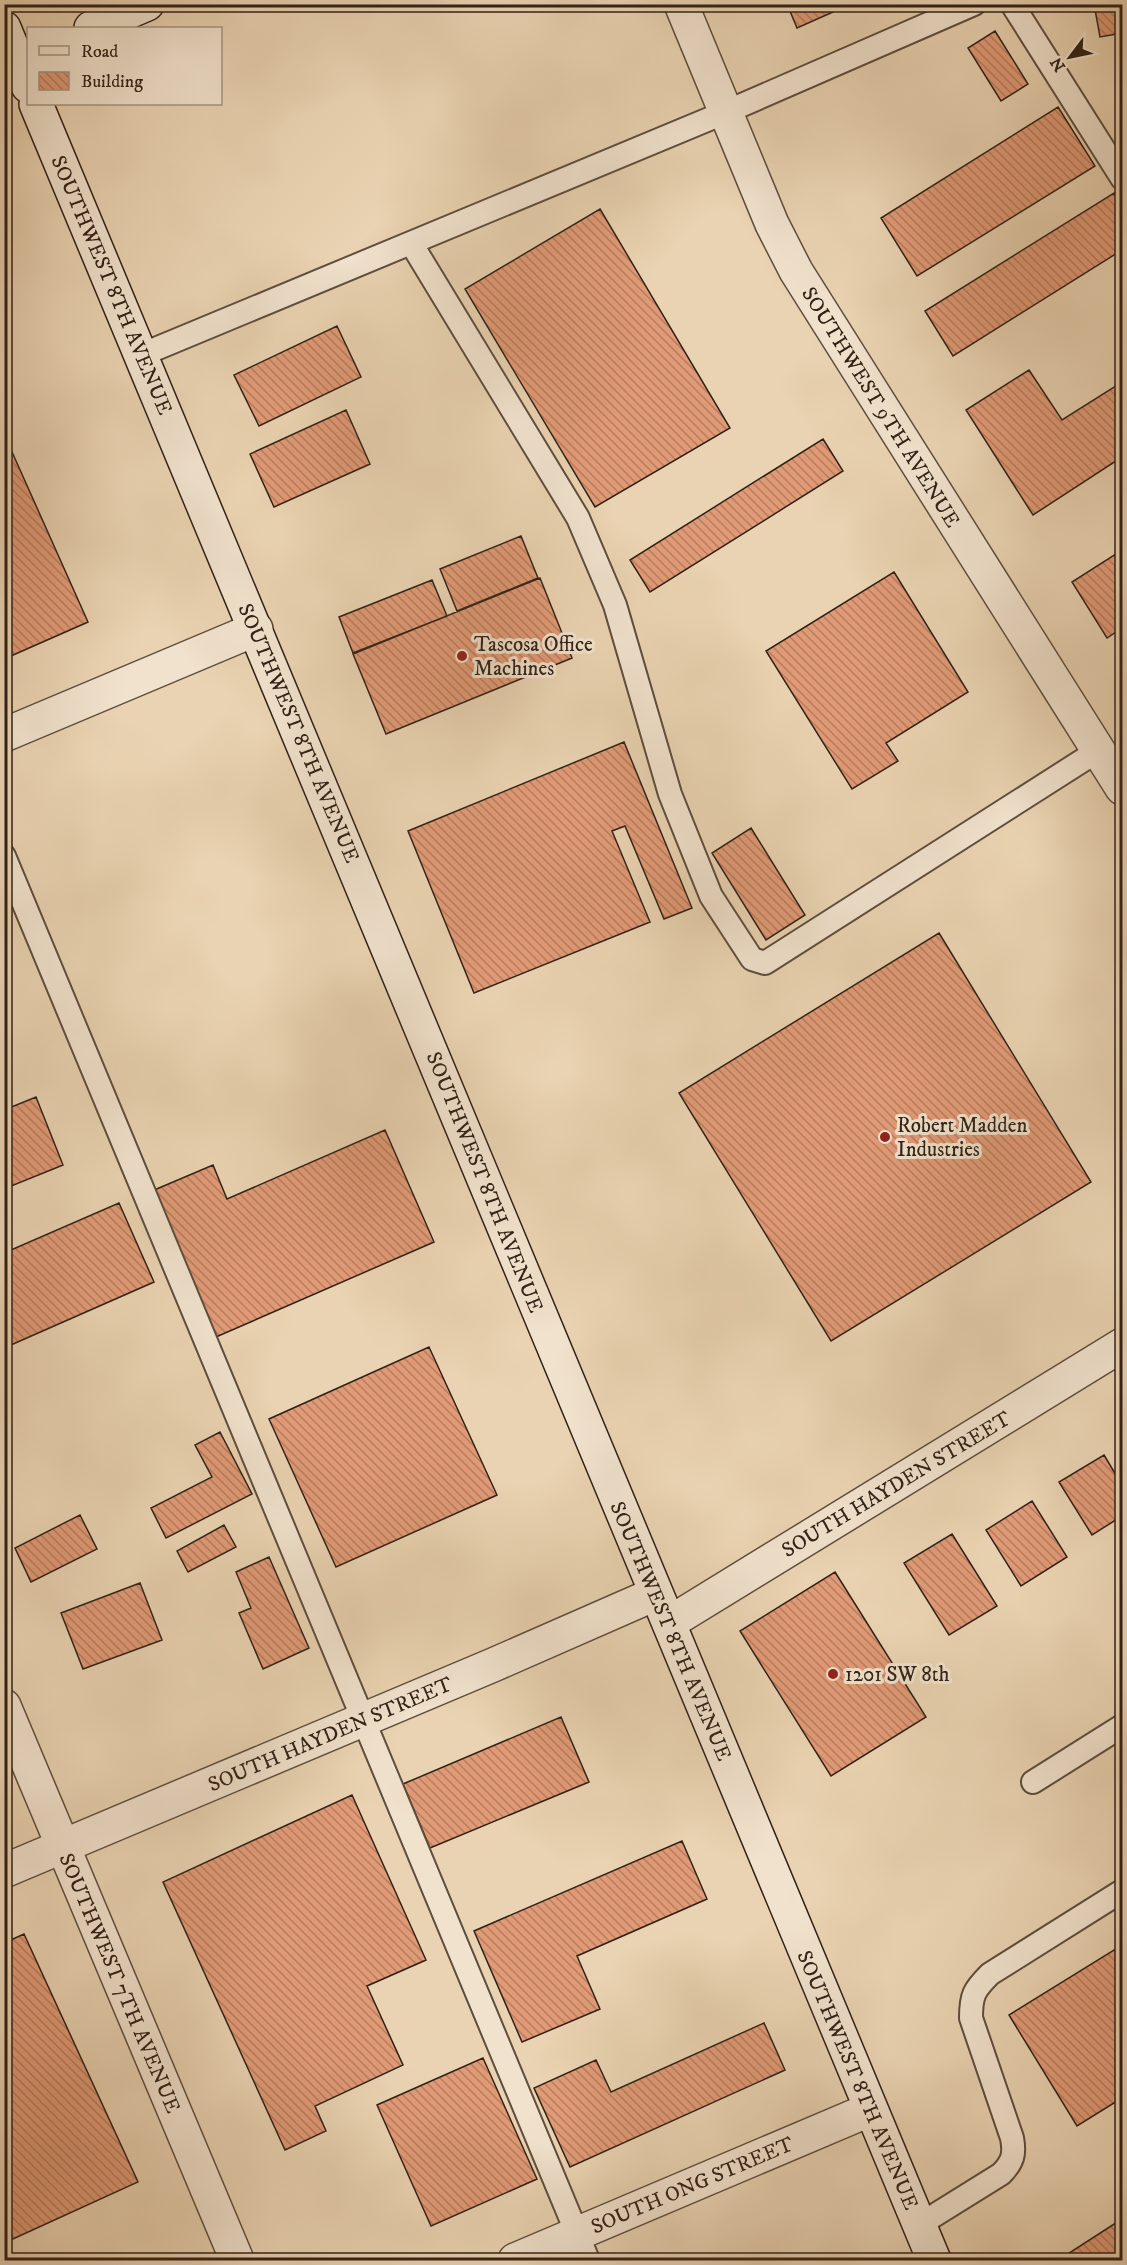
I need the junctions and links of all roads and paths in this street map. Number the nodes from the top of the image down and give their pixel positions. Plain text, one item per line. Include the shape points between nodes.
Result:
1 (147, 4) edge
2 (681, 4) edge
3 (974, 4) edge
4 (1012, 4) edge
5 (93, 27) edge
6 (4, 28) edge
7 (20, 66) edge
8 (36, 105) edge
9 (726, 112) junction
10 (1122, 178) edge
11 (411, 243) junction
12 (141, 355) junction
13 (256, 629) junction
14 (4, 735) edge
15 (1099, 750) junction
16 (1122, 788) edge
17 (4, 856) edge
18 (1122, 1345) edge
19 (662, 1608) junction
20 (4, 1706) edge
21 (363, 1720) junction
22 (1122, 1726) edge
23 (1033, 1782) dead end
24 (63, 1847) junction
25 (4, 1871) edge
26 (1122, 1891) edge
27 (869, 2110) junction
28 (919, 2225) junction
29 (583, 2248) edge
30 (237, 2260) edge
31 (515, 2260) edge
32 (934, 2260) edge

1 - 5 street
2 - 9 street, SOUTHWEST 9TH AVENUE
3 - 9 lane
4 - 10 lane
6 - 7 street
8 - 12 street, SOUTHWEST 8TH AVENUE
9 - 11 lane
9 - 15 street, SOUTHWEST 9TH AVENUE via 795,271
11 - 12 lane
11 - 15 lane via 578,518 615,604 670,794 711,896 752,959 765,963
12 - 13 street, SOUTHWEST 8TH AVENUE
13 - 14 street
13 - 19 street, SOUTHWEST 8TH AVENUE
15 - 16 street, SOUTHWEST 9TH AVENUE
17 - 21 lane
18 - 19 street, SOUTH HAYDEN STREET
19 - 21 street, SOUTH HAYDEN STREET
19 - 27 street, SOUTHWEST 8TH AVENUE
20 - 24 street, SOUTHWEST 7TH AVENUE
21 - 24 street, SOUTH HAYDEN STREET
21 - 29 lane
22 - 23 lane
24 - 25 street, SOUTH HAYDEN STREET
24 - 30 street, SOUTHWEST 7TH AVENUE
26 - 28 lane via 990,1974 975,1988 971,2018 1015,2152 1001,2174
27 - 28 street, SOUTHWEST 8TH AVENUE
27 - 29 street, SOUTH ONG STREET
28 - 32 street, SOUTHWEST 8TH AVENUE
29 - 31 street, SOUTH ONG STREET

